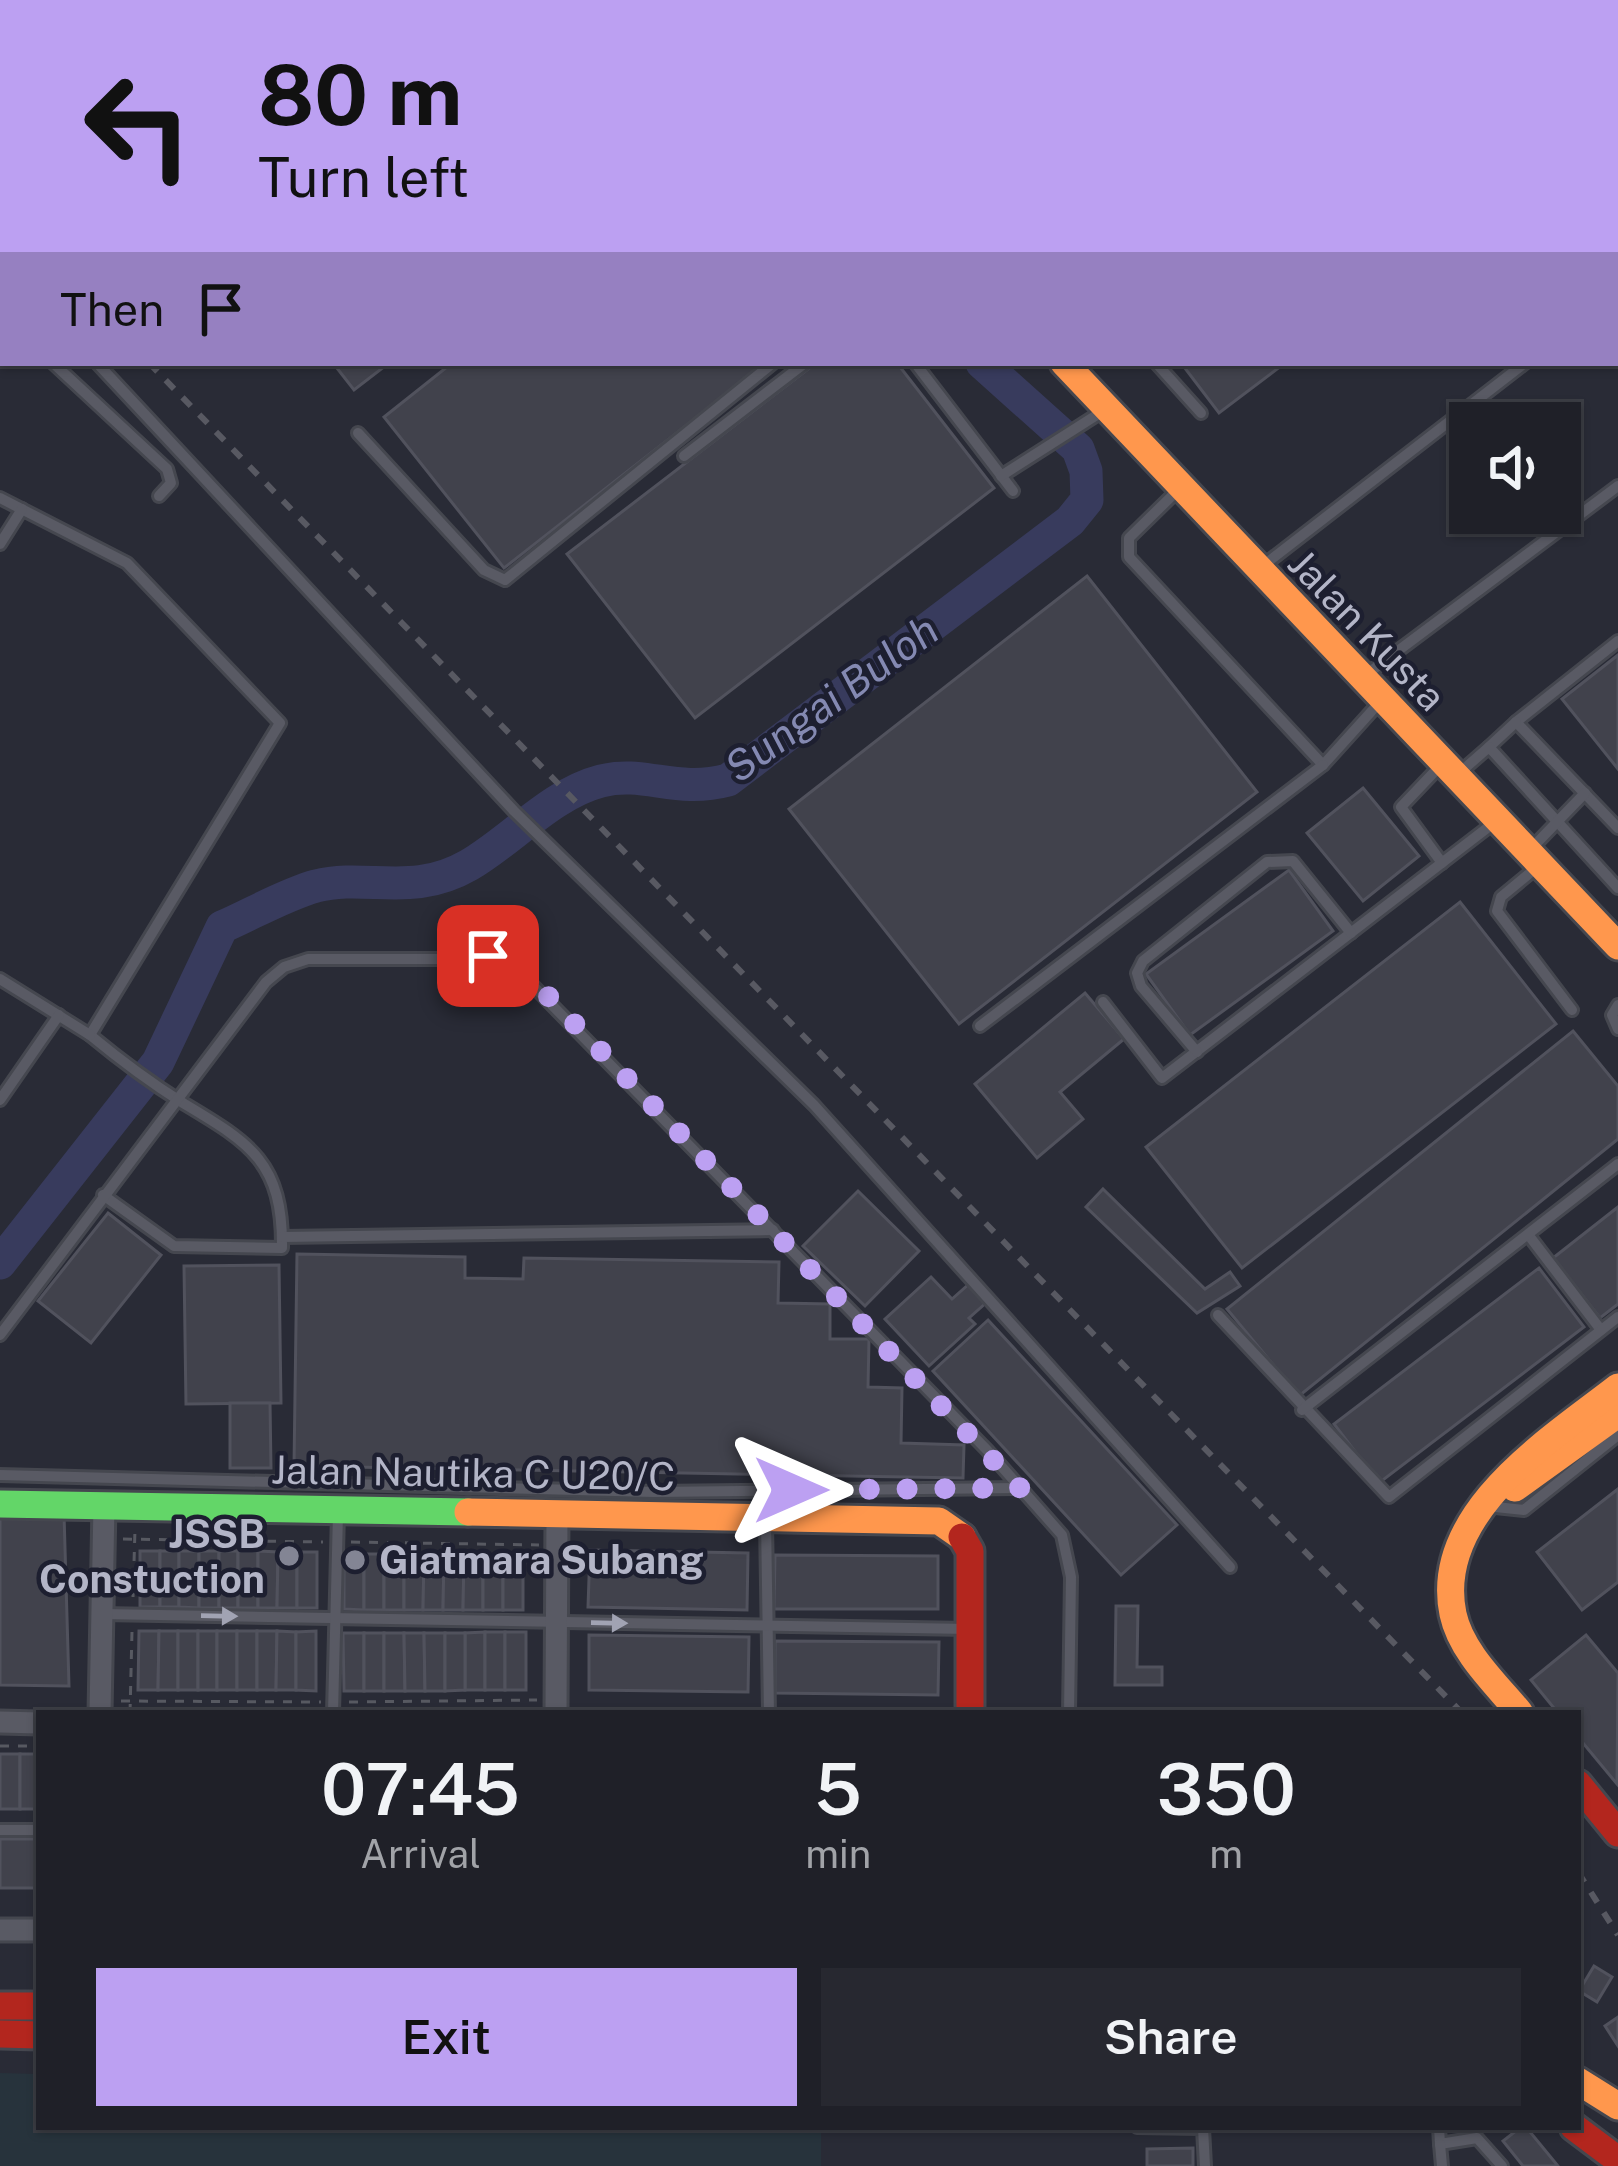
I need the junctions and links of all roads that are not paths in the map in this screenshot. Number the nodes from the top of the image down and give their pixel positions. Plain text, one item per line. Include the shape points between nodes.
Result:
1 (56, 366) edge
2 (100, 366) edge
3 (768, 366) edge
4 (801, 366) edge
5 (917, 366) edge
6 (1159, 366) edge
7 (1521, 366) edge
8 (1077, 367) edge
9 (1476, 402) edge
10 (1106, 410) junction
11 (1202, 413) dead end
12 (1449, 423) edge
13 (358, 433) dead end
14 (684, 456) dead end
15 (1001, 476) junction
16 (1618, 486) edge
17 (1178, 489) junction
18 (1012, 491) dead end
19 (159, 496) dead end
20 (0, 498) edge
21 (22, 509) junction
22 (1581, 515) edge
23 (1555, 534) edge
24 (0, 544) edge
25 (1257, 570) junction
26 (1618, 641) edge
27 (1360, 679) junction
28 (1382, 701) junction
29 (1516, 722) junction
30 (1489, 747) junction
31 (1323, 765) junction
32 (1448, 771) junction
33 (1585, 793) junction
34 (1559, 821) junction
35 (1495, 822) junction
36 (1618, 828) edge
37 (1533, 860) junction
38 (1442, 863) junction
39 (1618, 888) edge
40 (1351, 933) junction
41 (1618, 946) edge
42 (0, 979) edge
43 (1102, 1002) dead end
44 (1618, 1005) edge
45 (1572, 1010) dead end
46 (59, 1015) junction
47 (980, 1027) dead end
48 (1618, 1030) edge
49 (90, 1035) junction
50 (1197, 1052) junction
51 (174, 1097) junction
52 (0, 1100) edge
53 (1618, 1164) edge
54 (104, 1195) junction
55 (772, 1230) junction
56 (282, 1237) junction
57 (1530, 1237) junction
58 (1218, 1315) dead end
59 (1618, 1317) edge
60 (1601, 1330) junction
61 (0, 1335) edge
62 (1618, 1387) edge
63 (1302, 1410) junction
64 (1618, 1414) edge
65 (1618, 1435) edge
66 (0, 1475) edge
67 (1020, 1488) junction
68 (0, 1504) edge
69 (104, 1505) junction
70 (1484, 1506) junction
71 (338, 1510) junction
72 (557, 1514) junction
73 (766, 1517) junction
74 (1230, 1567) dead end
75 (102, 1613) junction
76 (335, 1618) junction
77 (556, 1622) junction
78 (767, 1626) junction
79 (970, 1629) junction
80 (100, 1710) edge
81 (333, 1710) edge
82 (556, 1710) edge
83 (769, 1710) edge
84 (970, 1710) edge
85 (1069, 1710) edge
86 (1518, 1710) edge
87 (0, 1722) edge
88 (36, 1723) edge
89 (1581, 1788) edge
90 (0, 1830) edge
91 (36, 1830) edge
92 (1618, 1833) edge
93 (0, 1930) edge
94 (36, 1930) edge
95 (0, 2006) edge
96 (36, 2006) edge
97 (0, 2034) edge
98 (36, 2035) edge
99 (1581, 2062) edge
100 (1618, 2080) edge
101 (1581, 2083) edge
102 (1618, 2106) edge
103 (1581, 2115) edge
104 (1203, 2130) edge
105 (1439, 2130) edge
106 (1578, 2130) edge
107 (1618, 2139) edge
108 (1440, 2144) junction
109 (1618, 2160) edge
110 (1205, 2166) edge
111 (1442, 2166) edge
112 (1502, 2166) edge

1 - 19 lane via 167,469 171,483
2 - 74 lane via 514,811 814,1105
3 - 13 lane via 506,580 484,570
4 - 14 lane
5 - 15 lane
6 - 11 lane
7 - 9 lane
8 - 10 main road, Jalan Kusta
10 - 15 lane
10 - 17 main road, Jalan Kusta
12 - 25 lane
15 - 18 lane
16 - 22 lane
17 - 25 main road, Jalan Kusta
17 - 31 lane via 1129,538 1129,557
20 - 21 lane
21 - 24 lane
21 - 49 lane via 127,563 280,723
23 - 27 lane
25 - 27 main road, Jalan Kusta
26 - 29 lane
27 - 28 main road, Jalan Kusta
28 - 31 lane
28 - 32 main road, Jalan Kusta
29 - 30 lane
29 - 33 lane
30 - 32 lane
30 - 34 lane
31 - 47 lane
32 - 35 main road, Jalan Kusta
32 - 38 lane via 1401,807
33 - 34 lane
33 - 36 lane
34 - 37 lane
34 - 39 lane
35 - 37 main road, Jalan Kusta
35 - 38 lane
37 - 41 main road, Jalan Kusta
37 - 45 lane via 1497,910
38 - 40 lane
40 - 50 lane
40 - 50 lane via 1293,861 1267,862 1137,973
42 - 46 lane
43 - 50 lane via 1162,1078
44 - 48 lane
46 - 49 lane
46 - 52 lane
49 - 51 lane
51 - 54 lane
51 - 55 lane via 284,967 308,959 507,959
51 - 56 lane via 262,1157 279,1199
53 - 57 lane
54 - 56 lane via 174,1246 281,1248
54 - 61 lane
55 - 56 lane
55 - 67 lane
57 - 60 lane
57 - 63 lane
58 - 63 lane
59 - 60 lane
60 - 63 lane via 1389,1497
62 - 70 main road
64 - 70 main road via 1546,1471
65 - 70 lane via 1525,1510
66 - 67 lane via 653,1492
67 - 85 lane via 1062,1535 1069,1558
68 - 69 main road, Jalan Nautika C U20/C
69 - 71 main road, Jalan Nautika C U20/C
69 - 75 street
70 - 86 main road via 1465,1527 1452,1565 1453,1613 1469,1648
71 - 72 main road, Jalan Nautika C U20/C
71 - 76 lane
72 - 73 main road, Jalan Nautika C U20/C
72 - 77 street
73 - 78 lane
73 - 79 main road, Jalan Nautika C U20/C via 939,1521 959,1532 970,1551
75 -> 76 lane
75 - 80 street
76 - 77 lane
76 - 81 lane
77 -> 78 lane
77 - 82 street
78 - 79 lane
78 - 83 lane
79 - 84 main road
87 - 88 street
89 - 92 main road
90 - 91 lane
93 - 94 street
95 - 96 main road
97 - 98 main road
99 - 100 main road
101 - 102 main road
103 - 107 main road
104 - 110 lane
105 - 108 lane
106 - 109 main road
108 - 111 lane
108 - 112 lane via 1477,2138

